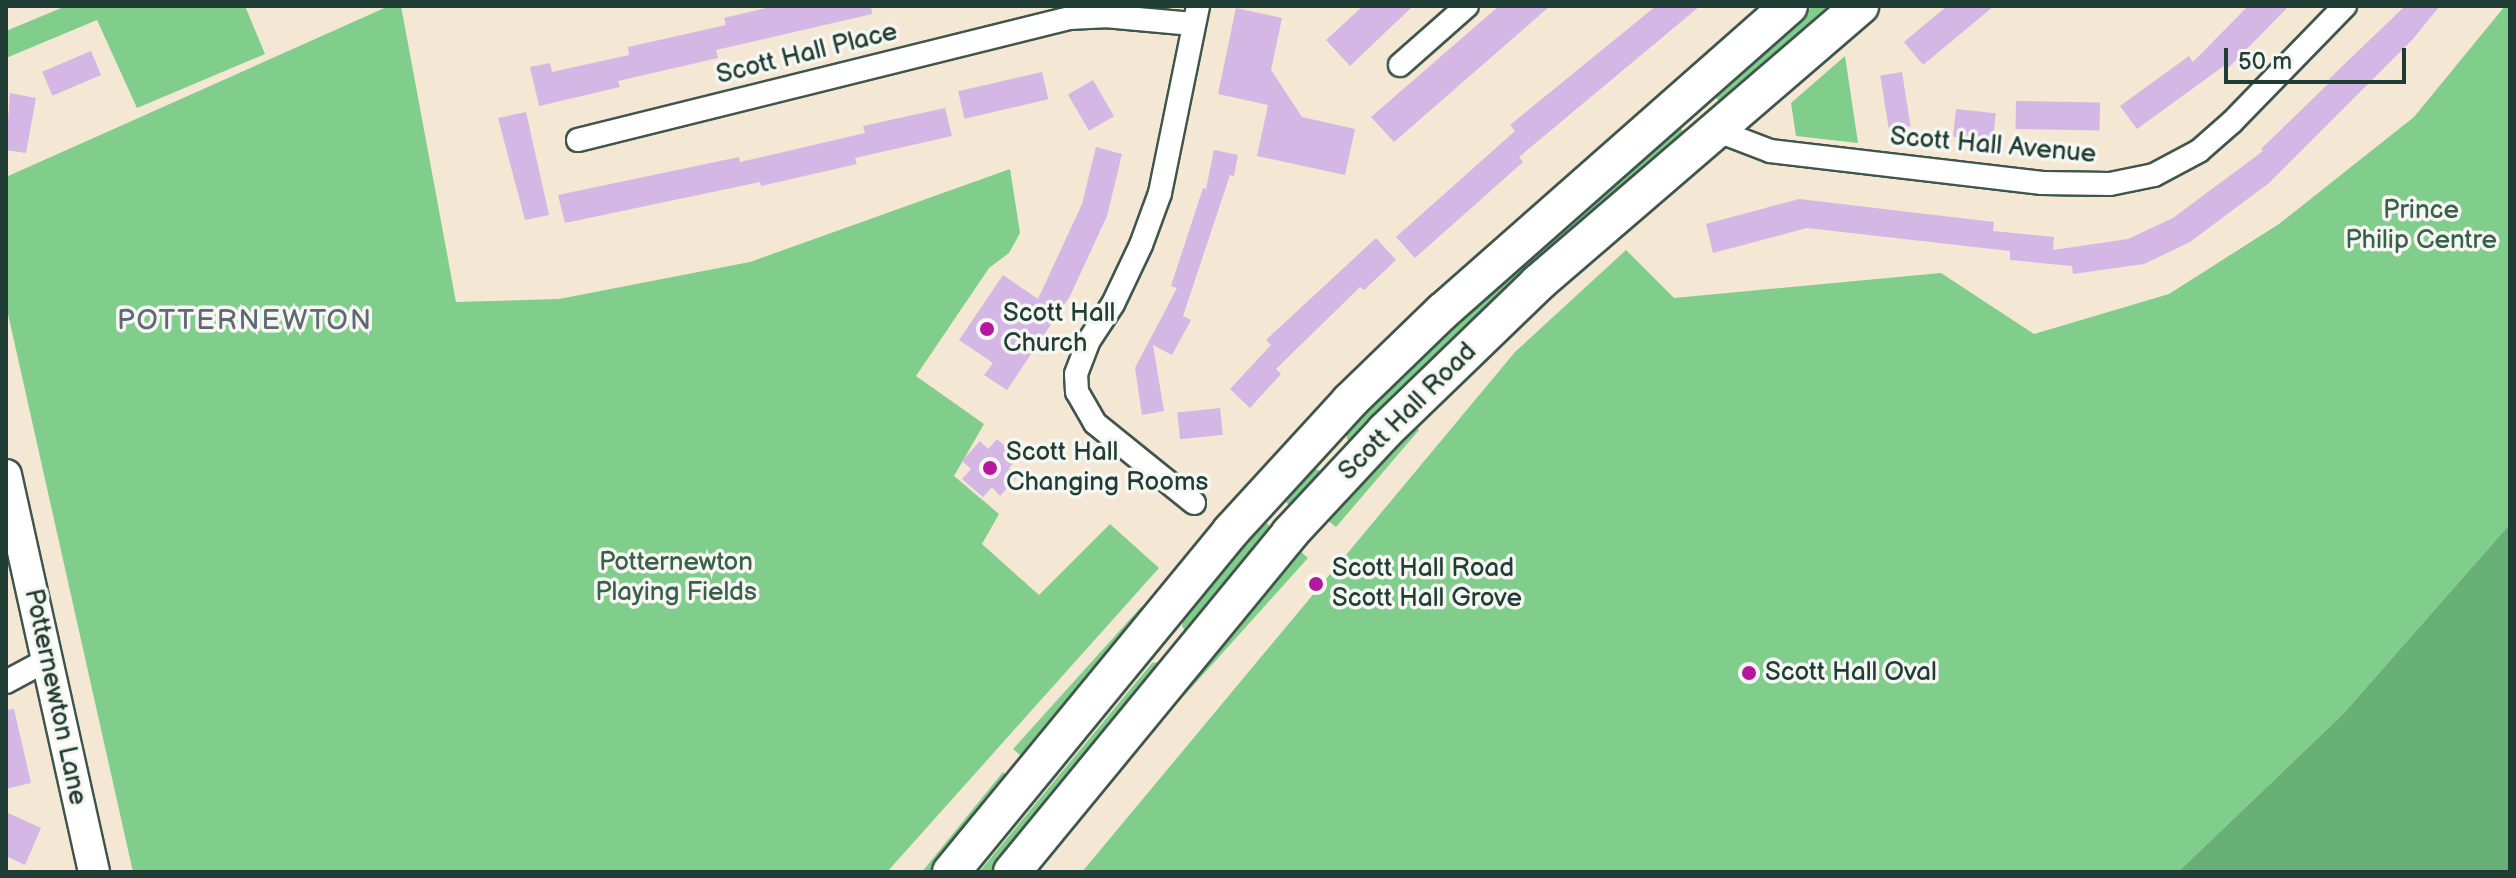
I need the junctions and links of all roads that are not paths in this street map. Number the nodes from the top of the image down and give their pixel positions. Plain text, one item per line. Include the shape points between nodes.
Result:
1 (1467, 6) edge
2 (1789, 6) edge
3 (1860, 6) edge
4 (2345, 6) edge
5 (1195, 15) edge
6 (1400, 65) dead end
7 (1685, 97) junction
8 (1718, 131) junction
9 (578, 140) dead end
10 (1316, 438) junction
11 (1349, 468) junction
12 (6, 475) edge
13 (1194, 503) dead end
14 (1153, 631) junction
15 (47, 660) junction
16 (1189, 661) junction
17 (6, 682) edge
18 (94, 872) edge
19 (951, 872) edge
20 (1012, 872) edge

1 - 6 street
2 - 7 highway, Scott Hall Road
3 - 8 highway, Scott Hall Road
4 - 8 street, Scott Hall Avenue via 2199,151 2154,175 2110,184 2028,182 1770,151
5 - 9 street, Scott Hall Place via 1070,18
5 - 13 street via 1160,193 1141,245 1076,374 1077,392 1095,423
7 - 8 highway
7 - 10 highway, Scott Hall Road via 1443,311
8 - 11 highway, Scott Hall Road via 1538,283
10 - 11 highway
10 - 14 highway, Scott Hall Road via 1231,531
11 - 16 highway, Scott Hall Road
12 - 15 main road, Potternewton Lane
14 - 16 highway
14 - 19 highway, Scott Hall Road
15 - 17 street
15 - 18 main road, Potternewton Lane
16 - 20 highway, Scott Hall Road

